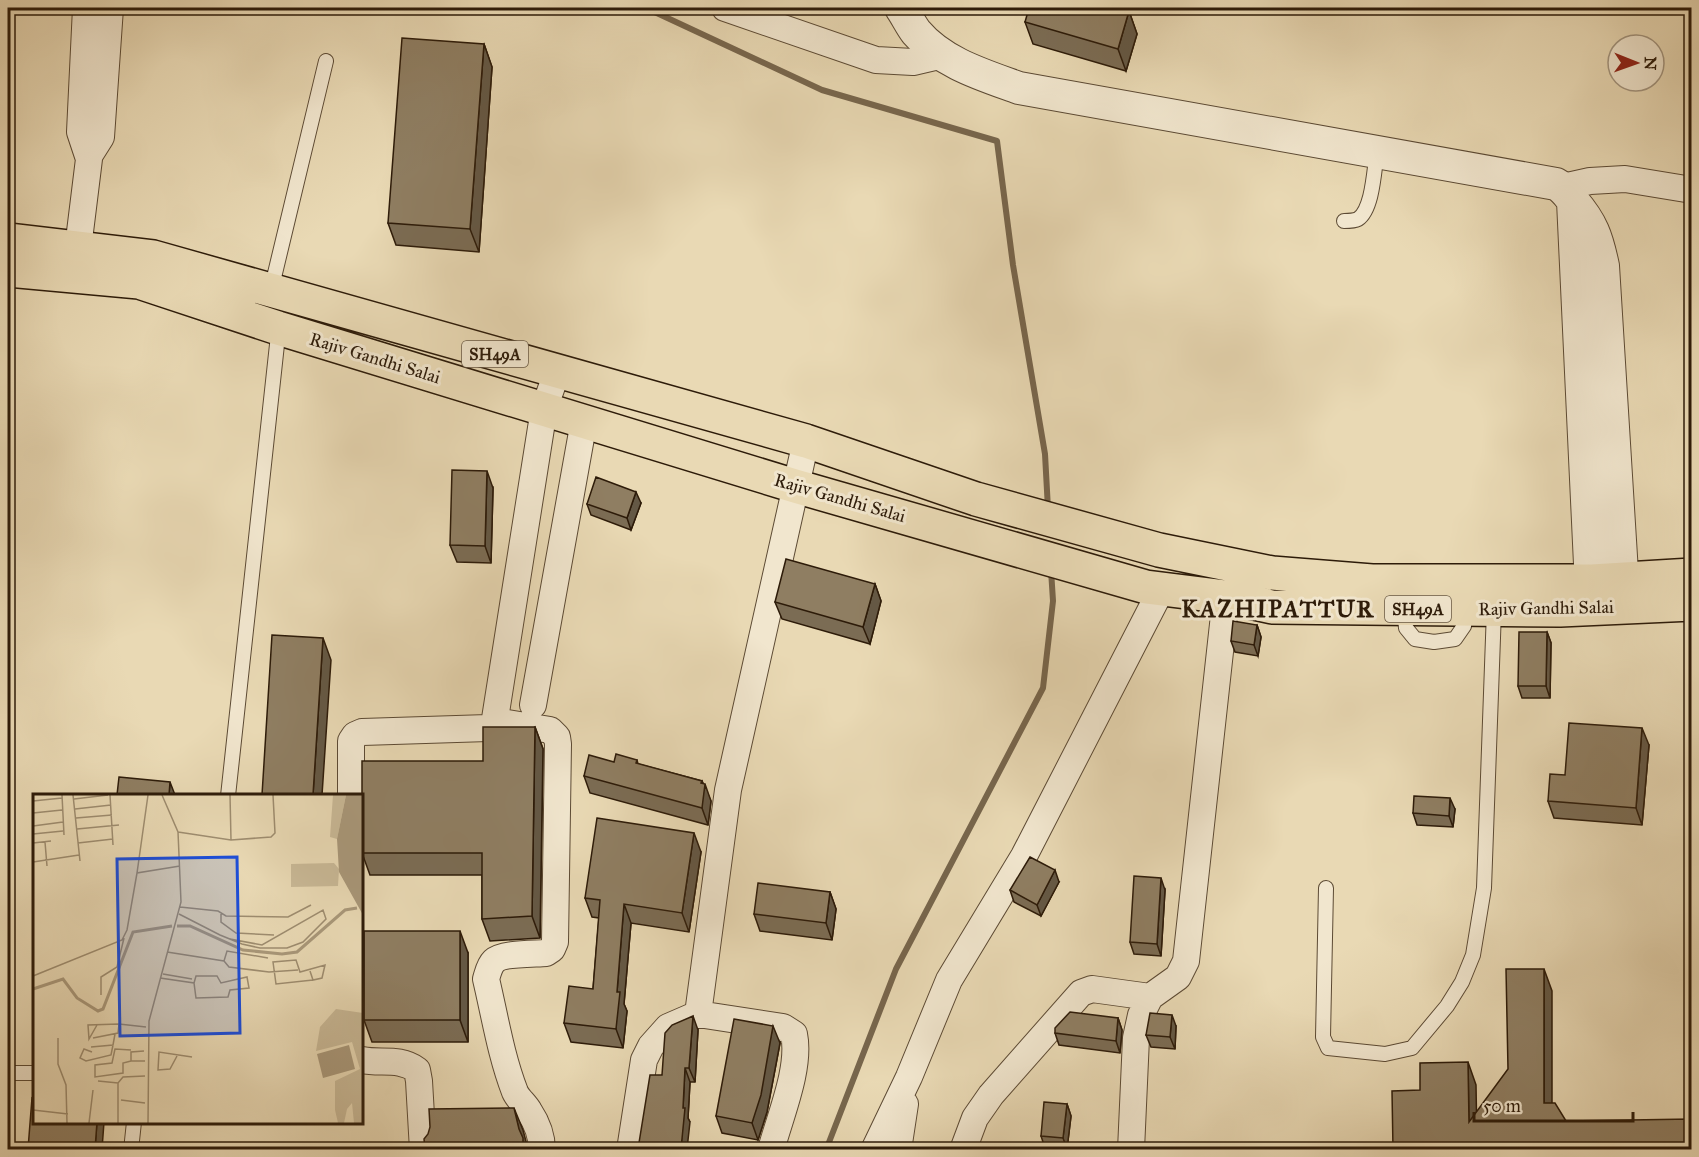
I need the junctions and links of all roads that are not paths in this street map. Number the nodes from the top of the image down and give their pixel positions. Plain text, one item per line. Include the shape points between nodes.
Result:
1 (86, 8) edge
2 (110, 8) edge
3 (725, 8) edge
4 (901, 8) edge
5 (943, 56) junction
6 (326, 61) dead end
7 (1377, 152) junction
8 (89, 156) junction
9 (1692, 190) edge
10 (1568, 194) junction
11 (1344, 221) dead end
12 (8, 240) edge
13 (78, 248) junction
14 (8, 270) edge
15 (279, 307) junction
16 (557, 372) junction
17 (544, 409) junction
18 (584, 421) junction
19 (806, 441) junction
20 (795, 486) junction
21 (1692, 575) edge
22 (1154, 589) junction
23 (1608, 594) junction
24 (1226, 597) junction
25 (1692, 604) edge
26 (1480, 609) junction
27 (533, 705) dead end
28 (495, 720) junction
29 (228, 794) edge
30 (351, 794) edge
31 (1326, 888) dead end
32 (1150, 997) junction
33 (698, 1014) junction
34 (363, 1060) edge
35 (8, 1072) edge
36 (33, 1074) edge
37 (909, 1077) junction
38 (134, 1124) edge
39 (130, 1149) edge
40 (423, 1149) edge
41 (542, 1149) edge
42 (630, 1149) edge
43 (771, 1149) edge
44 (874, 1149) edge
45 (898, 1149) edge
46 (963, 1149) edge
47 (1131, 1149) edge

1 - 8 street via 80,132
2 - 8 street via 101,137
3 - 5 street via 876,60 913,62
4 - 5 street via 916,32
5 - 7 street via 977,74 1019,88
6 - 15 lane
7 - 10 street via 1556,184
7 - 11 lane via 1364,212 1356,220
8 - 13 street
9 - 10 street via 1625,179 1590,181
10 - 23 street
12 - 13 main road, Rajiv Gandhi Salai / SH49A
13 - 15 main road, Rajiv Gandhi Salai / SH49A via 153,257
14 - 15 main road, Rajiv Gandhi Salai / SH49A via 139,282
15 - 16 main road, Rajiv Gandhi Salai / SH49A
15 - 17 main road, Rajiv Gandhi Salai / SH49A
15 - 29 lane
16 - 17 street
16 - 19 main road, Rajiv Gandhi Salai / SH49A
17 - 18 main road, Rajiv Gandhi Salai / SH49A
17 - 28 street
18 - 20 main road, Rajiv Gandhi Salai / SH49A
18 - 27 street
19 - 20 street
19 - 23 main road, Rajiv Gandhi Salai / SH49A via 976,499 1159,550 1272,573
20 - 22 main road, Rajiv Gandhi Salai / SH49A
20 - 33 street via 728,790
21 - 23 main road, Rajiv Gandhi Salai / SH49A
22 - 24 main road, Rajiv Gandhi Salai / SH49A
22 - 37 street via 1024,856 949,980
23 - 25 main road, Rajiv Gandhi Salai / SH49A
23 - 26 main road, Rajiv Gandhi Salai / SH49A
24 - 26 main road, Rajiv Gandhi Salai / SH49A via 1272,607
24 - 32 street via 1186,961 1178,977
26 - 31 lane via 1484,888 1473,955 1462,982 1412,1048 1384,1054 1328,1048 1323,1037
28 - 30 street via 488,728 356,735 351,741
28 - 41 street via 550,730 558,744 555,942 546,953 494,960 486,979 516,1095 537,1126
32 - 46 street via 1092,990 1081,993 991,1095 975,1118
32 - 47 street via 1136,1038
33 - 42 street via 668,1027 651,1046 644,1060
33 - 43 street via 783,1027 794,1034 792,1076
34 - 40 street via 399,1061 417,1070
35 - 36 lane
37 - 44 street
37 - 45 street
38 - 39 lane

